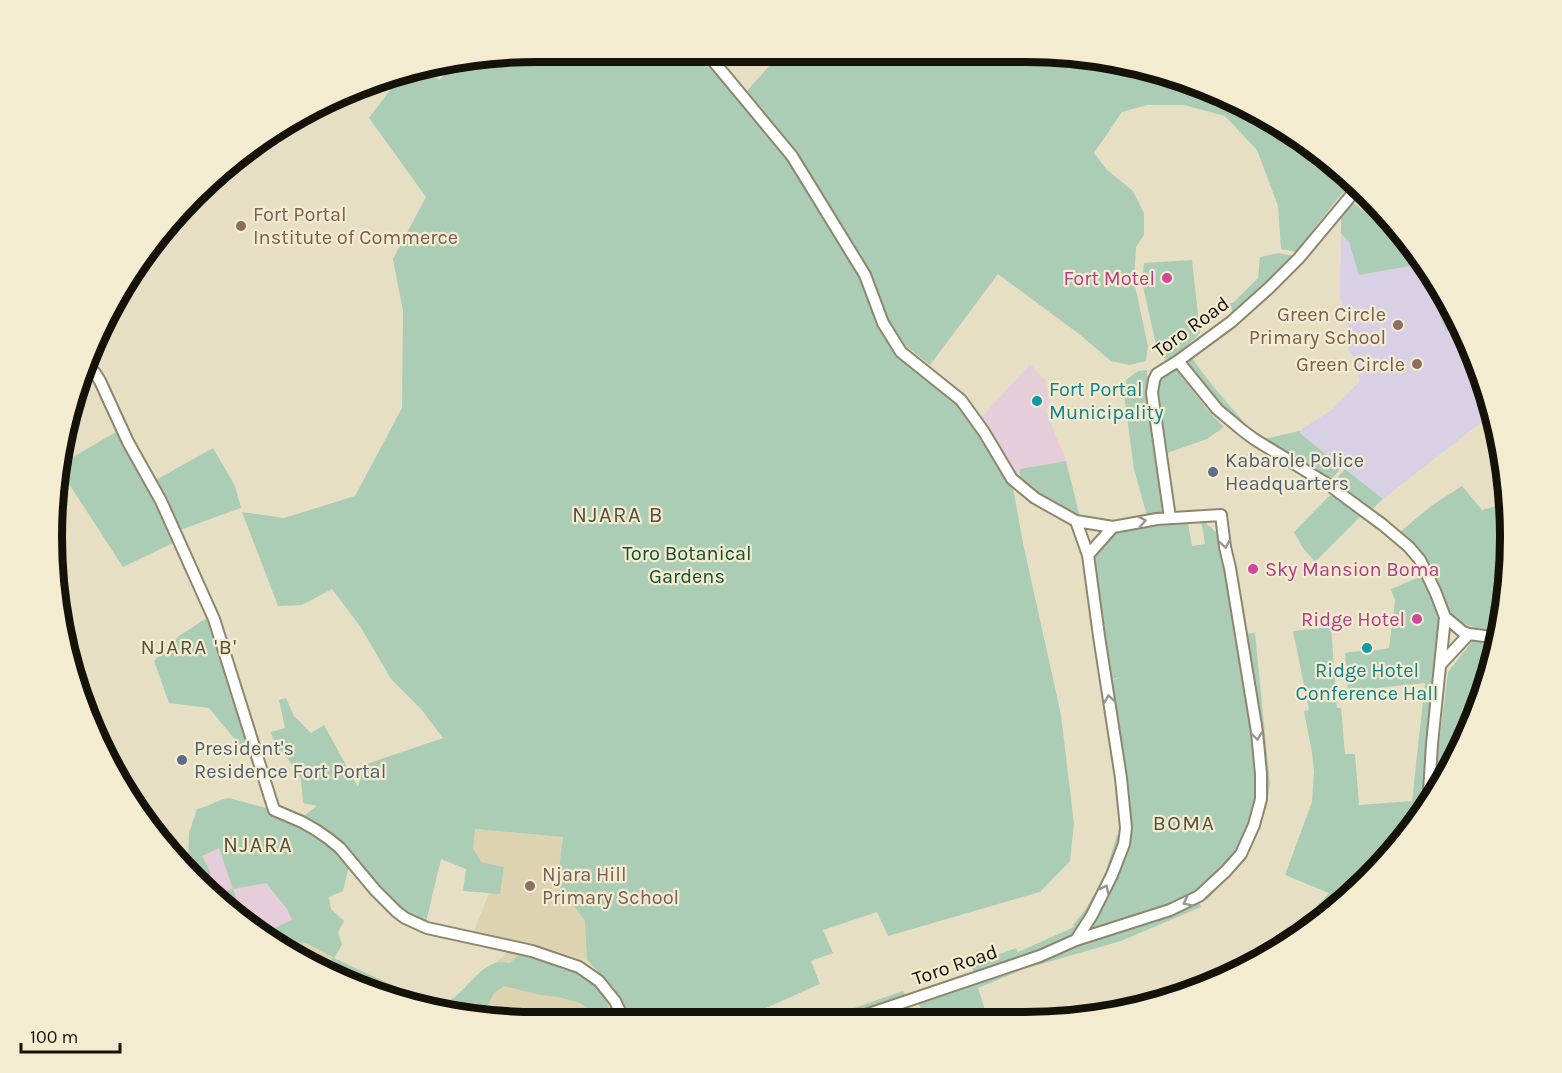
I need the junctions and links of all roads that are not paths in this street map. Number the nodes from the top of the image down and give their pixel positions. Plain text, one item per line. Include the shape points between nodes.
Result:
1 (714, 62) edge
2 (1353, 193) edge
3 (1178, 361) junction
4 (92, 370) edge
5 (1170, 518) junction
6 (1077, 520) junction
7 (1113, 527) junction
8 (1088, 555) junction
9 (1445, 617) junction
10 (1469, 634) junction
11 (1489, 637) edge
12 (1441, 664) junction
13 (1429, 786) edge
14 (1076, 940) junction
15 (621, 1012) edge
16 (885, 1012) edge

1 - 6 main road via 792,156 859,266 883,322 902,352 962,400 1012,479 1035,498
2 - 3 main road, Toro Road via 1269,288
3 - 5 main road, Toro Road via 1157,374 1152,393
3 - 9 main road via 1217,409 1242,430 1329,485 1409,548 1420,560
4 - 15 main road via 161,501 206,601 274,810 329,839 405,918 426,928 532,951 579,967 599,981
7 -> 5 main road
5 -> 14 main road, Toro Road via 1221,515 1257,732 1261,799 1241,854 1199,896 1170,910
6 - 7 main road
6 - 8 main road
7 - 8 main road
14 -> 8 main road via 1112,875 1126,828
9 - 10 main road
9 - 12 main road
10 - 11 main road
10 - 12 main road
12 - 13 main road
14 - 16 main road, Toro Road

